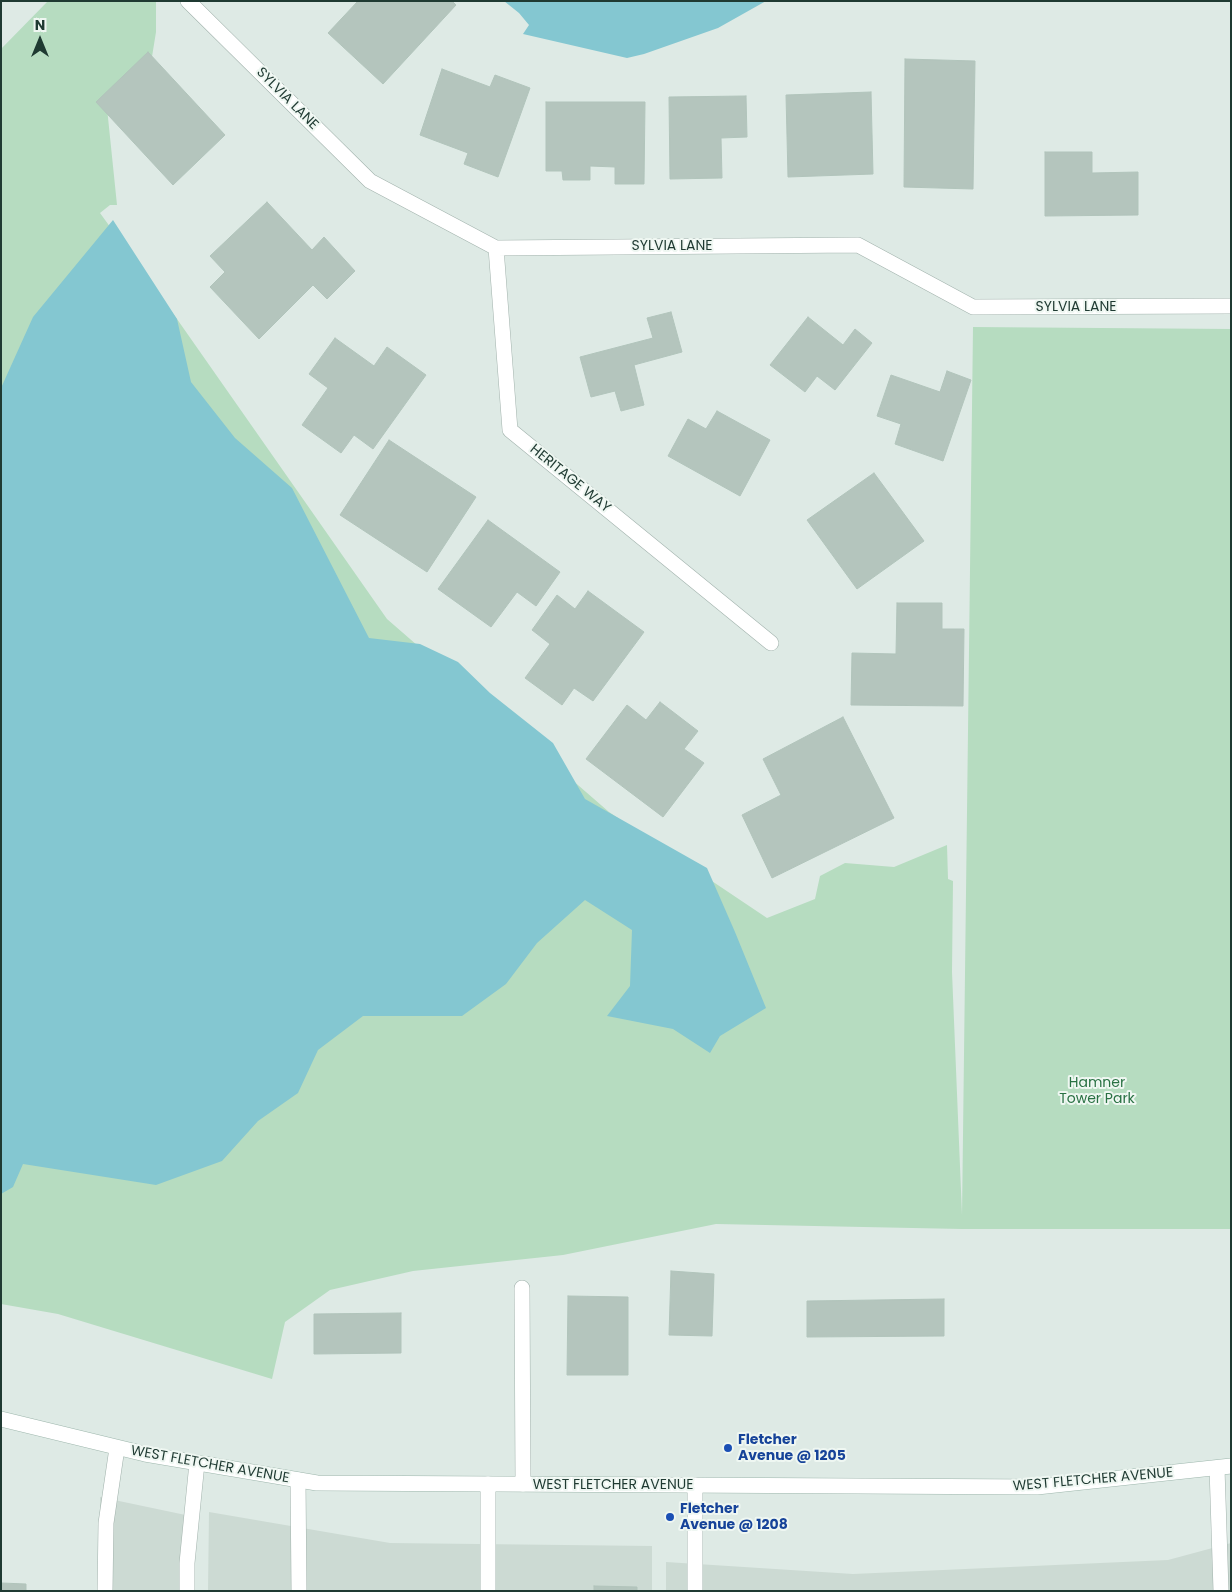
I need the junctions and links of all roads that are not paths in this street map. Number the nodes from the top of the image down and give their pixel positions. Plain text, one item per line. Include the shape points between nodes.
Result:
1 (188, 1) edge
2 (496, 248) junction
3 (1231, 306) edge
4 (771, 643) dead end
5 (522, 1288) dead end
6 (1, 1419) edge
7 (118, 1448) junction
8 (197, 1463) junction
9 (1224, 1467) edge
10 (298, 1480) junction
11 (488, 1484) junction
12 (522, 1484) junction
13 (695, 1485) junction
14 (105, 1591) edge
15 (187, 1591) edge
16 (299, 1591) edge
17 (488, 1591) edge
18 (695, 1591) edge
19 (1221, 1591) edge

1 - 2 street, SYLVIA LANE via 370,182
2 - 3 street, SYLVIA LANE via 858,245 973,307
2 - 4 street, HERITAGE WAY via 510,430
5 - 12 street
6 - 7 street, WEST FLETCHER AVENUE
7 - 8 street, WEST FLETCHER AVENUE
7 - 14 street via 106,1524
8 - 10 street, WEST FLETCHER AVENUE
8 - 15 street
9 - 13 street, WEST FLETCHER AVENUE via 1037,1487
9 - 19 street
10 - 11 street, WEST FLETCHER AVENUE via 317,1483
10 - 16 street
11 - 12 street, WEST FLETCHER AVENUE
11 - 17 street
12 - 13 street, WEST FLETCHER AVENUE
13 - 18 street

